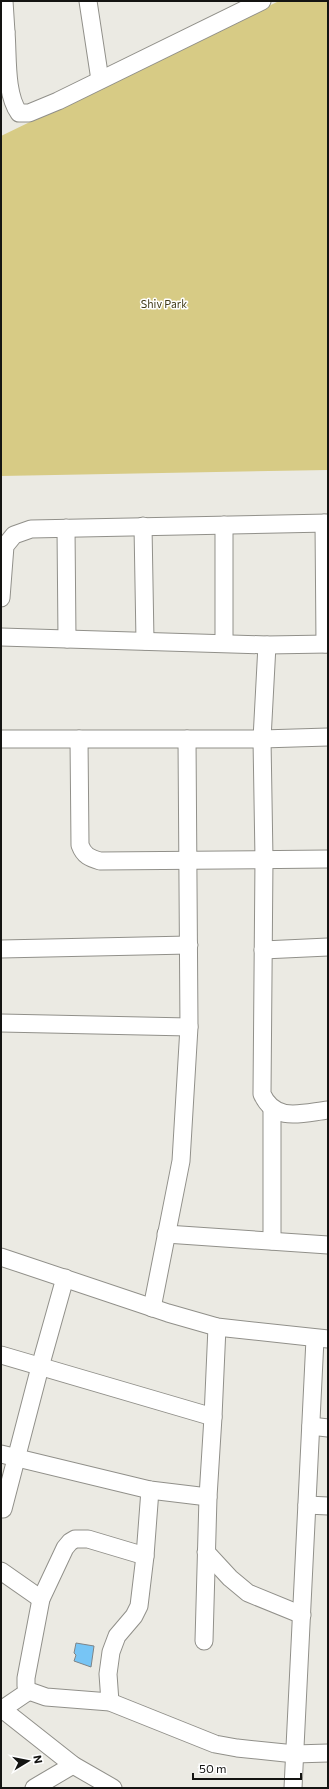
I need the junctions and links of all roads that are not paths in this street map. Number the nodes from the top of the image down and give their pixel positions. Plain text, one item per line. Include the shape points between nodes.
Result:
1 (4, 1) edge
2 (88, 1) edge
3 (262, 1) edge
4 (4, 32) edge
5 (100, 80) junction
6 (326, 523) edge
7 (224, 525) junction
8 (143, 526) junction
9 (66, 528) junction
10 (31, 529) junction
11 (1, 531) edge
12 (1, 598) edge
13 (1, 637) edge
14 (67, 639) junction
15 (145, 641) junction
16 (224, 644) junction
17 (327, 644) edge
18 (267, 645) junction
19 (328, 737) edge
20 (1, 739) edge
21 (79, 739) junction
22 (187, 739) junction
23 (262, 739) junction
24 (264, 859) junction
25 (328, 859) edge
26 (188, 861) junction
27 (188, 945) junction
28 (328, 947) edge
29 (1, 949) edge
30 (263, 950) junction
31 (1, 1023) edge
32 (189, 1027) junction
33 (272, 1109) junction
34 (328, 1110) edge
35 (166, 1234) junction
36 (272, 1241) junction
37 (328, 1245) edge
38 (1, 1257) edge
39 (65, 1278) junction
40 (152, 1308) junction
41 (217, 1328) junction
42 (322, 1339) edge
43 (1, 1356) edge
44 (40, 1367) junction
45 (213, 1417) junction
46 (311, 1426) junction
47 (328, 1428) edge
48 (8, 1456) edge
49 (150, 1490) junction
50 (208, 1497) junction
51 (307, 1505) junction
52 (328, 1506) edge
53 (3, 1509) dead end
54 (206, 1552) junction
55 (145, 1556) junction
56 (1, 1571) edge
57 (41, 1599) junction
58 (302, 1615) junction
59 (204, 1641) dead end
60 (29, 1691) junction
61 (110, 1702) junction
62 (2, 1710) edge
63 (328, 1753) edge
64 (295, 1754) junction
65 (73, 1765) junction
66 (34, 1788) edge
67 (113, 1788) edge
68 (293, 1788) edge

1 - 4 street
2 - 5 street
3 - 5 street
4 - 5 street via 10,92 19,113 29,112
6 - 7 street
6 - 17 street
7 - 8 street
7 - 16 street
8 - 9 street
8 - 15 street
9 - 10 street
9 - 14 street
10 - 11 street
10 - 12 street via 14,535 5,546
13 - 14 street
14 - 15 street
15 - 16 street
16 - 18 street
17 - 18 street
18 - 23 street
19 - 23 street
20 - 21 street
21 - 22 street
21 - 26 street via 82,852 100,861
22 - 23 street
22 - 26 street
23 - 24 street
24 - 25 street
24 - 26 street
24 - 30 street
26 - 27 street
27 - 29 street
27 - 32 street
28 - 30 street
30 - 33 street via 262,1094
31 - 32 street
32 - 35 street via 181,1161
33 - 34 street via 283,1114
33 - 36 street
35 - 36 street
35 - 40 street
36 - 37 street
38 - 39 street
39 - 40 street
39 - 44 street
40 - 41 street
41 - 42 street
41 - 45 street
42 - 46 street
43 - 44 street
44 - 45 street
44 - 48 street
45 - 50 street
46 - 47 street
46 - 51 street
48 - 49 street
48 - 53 street
49 - 50 street
49 - 55 street
50 - 54 street
51 - 52 street
51 - 58 street
54 - 58 street via 248,1593
54 - 59 street
55 - 57 street via 88,1539 75,1540 65,1548
55 - 61 street via 139,1606 117,1636 111,1652 108,1674
56 - 57 street
57 - 60 street via 26,1678
58 - 64 street
60 - 61 street via 46,1697
60 - 62 street
61 - 64 street via 215,1744
62 - 65 street
63 - 64 street
64 - 68 street
65 - 66 street
65 - 67 street

